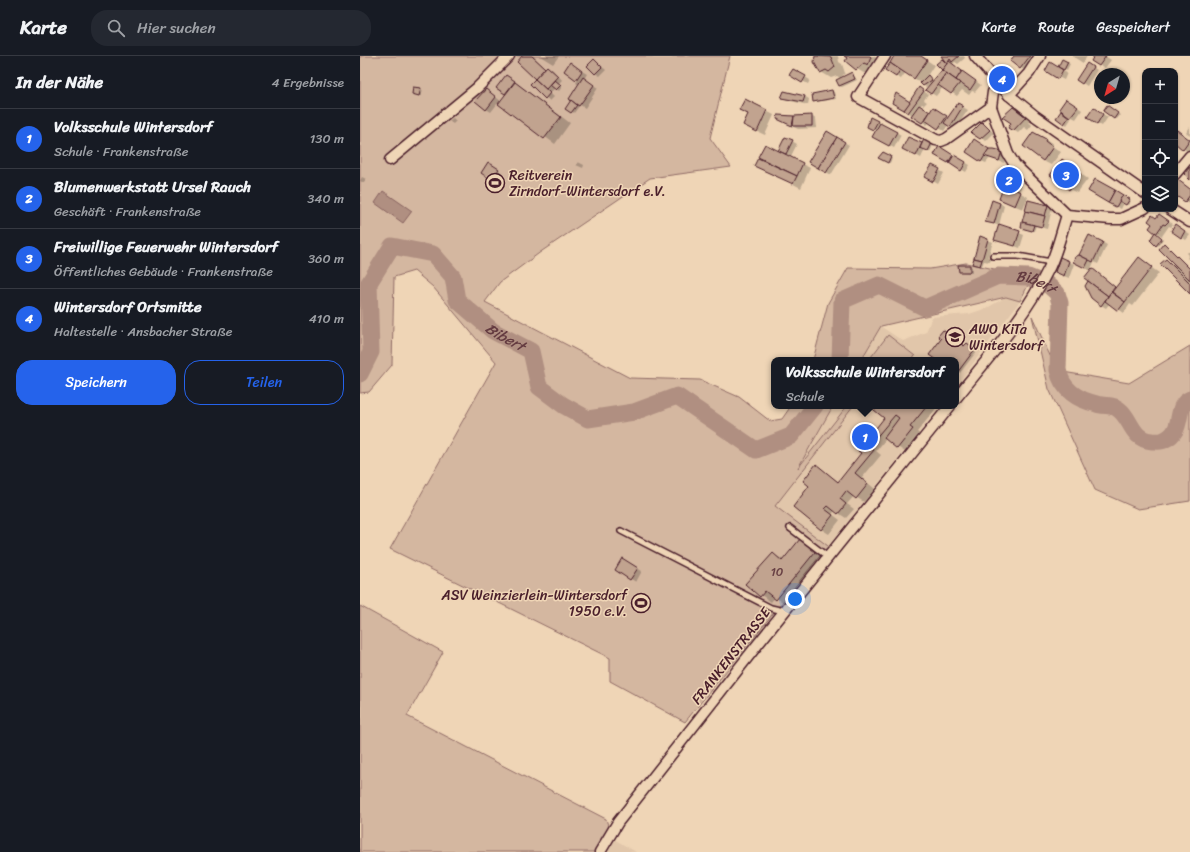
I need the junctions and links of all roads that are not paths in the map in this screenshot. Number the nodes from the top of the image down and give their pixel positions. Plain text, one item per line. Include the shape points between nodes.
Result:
1 (509, 56) edge
2 (885, 56) edge
3 (975, 56) edge
4 (1040, 56) edge
5 (1000, 83) junction
6 (1009, 95) junction
7 (991, 107) junction
8 (1190, 156) edge
9 (390, 160) dead end
10 (1178, 170) edge
11 (1142, 191) edge
12 (1142, 209) edge
13 (1175, 212) edge
14 (1068, 215) junction
15 (1190, 222) edge
16 (993, 256) dead end
17 (1050, 265) junction
18 (959, 394) edge
19 (948, 409) edge
20 (790, 528) dead end
21 (621, 531) dead end
22 (828, 557) junction
23 (784, 611) junction
24 (600, 852) edge

1 - 9 street via 477,88
2 - 7 street via 858,97 936,140 946,139
3 - 5 street
4 - 6 street
5 - 6 street
5 - 7 street via 993,92
6 - 11 street
7 - 14 street via 1008,154 1015,165
8 - 10 street
12 - 14 street via 1121,218 1110,219
13 - 15 street
14 - 17 street
16 - 17 lane via 1018,256
17 - 18 street via 1032,299
19 - 22 street, FRANKENSTRASSE
20 - 22 lane
21 - 23 lane via 771,608
22 - 23 street, FRANKENSTRASSE
23 - 24 street, FRANKENSTRASSE via 618,822

